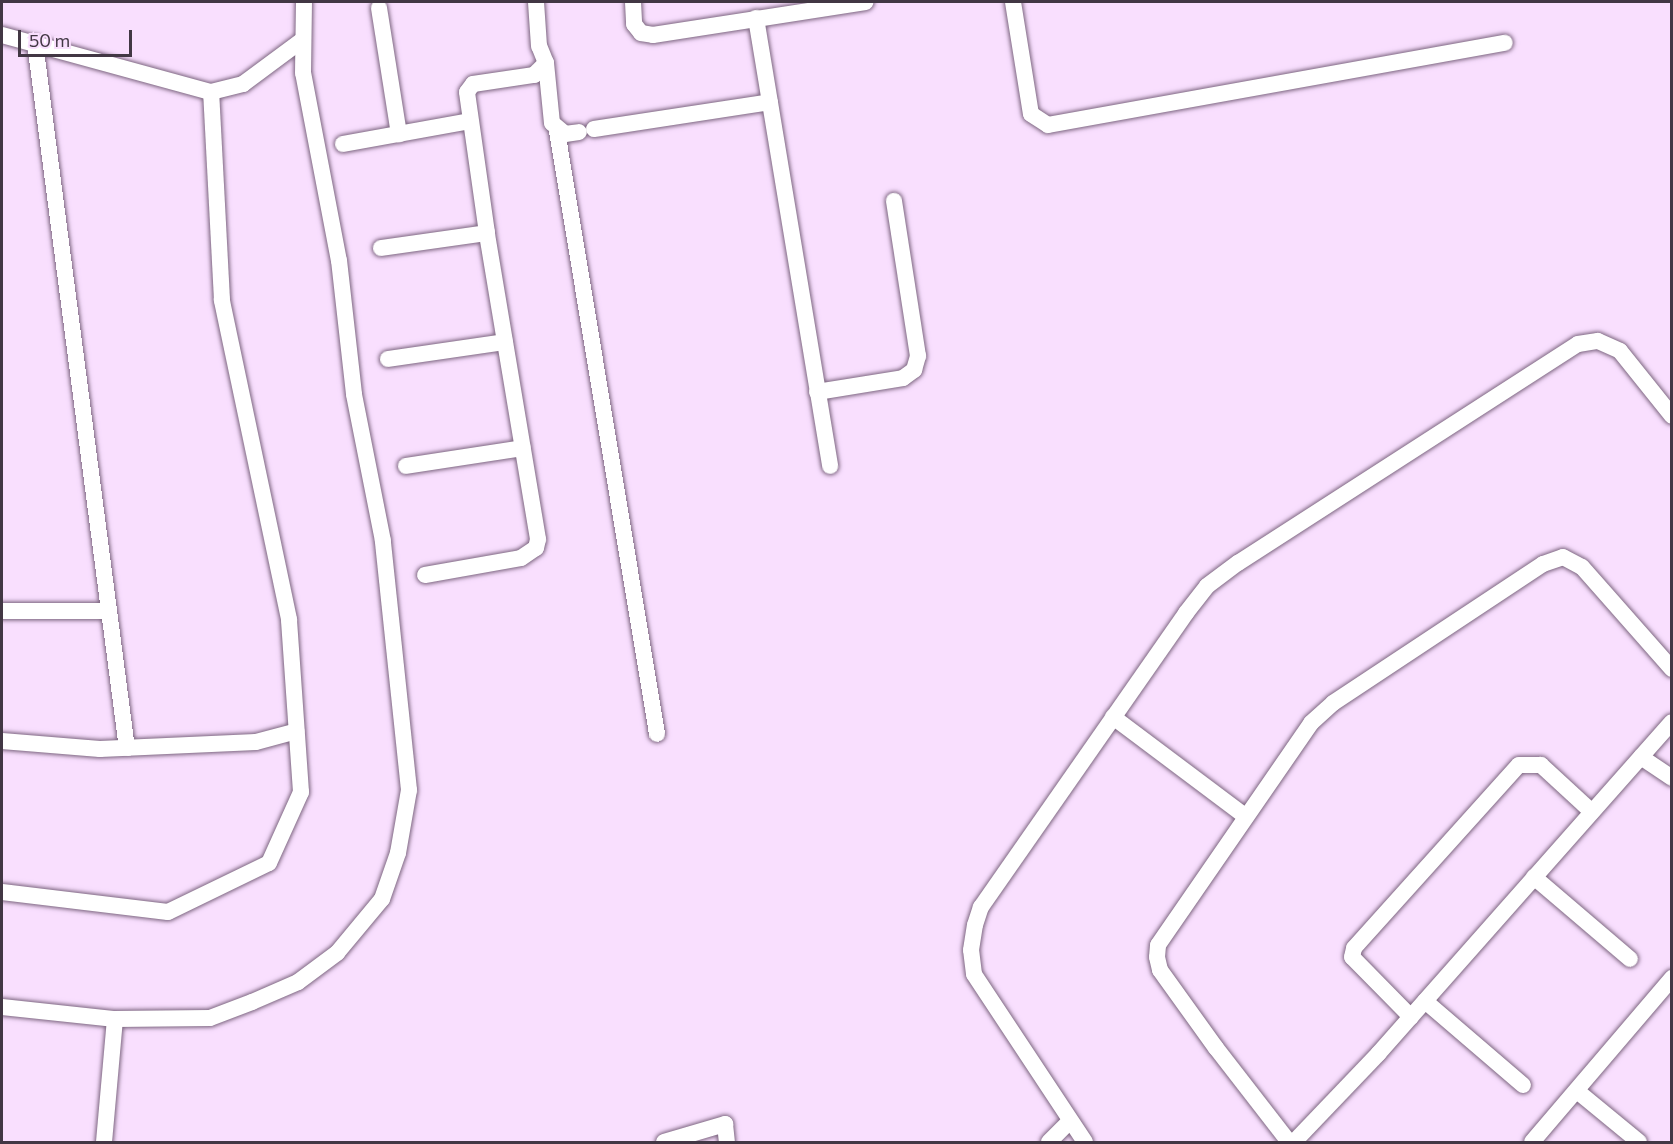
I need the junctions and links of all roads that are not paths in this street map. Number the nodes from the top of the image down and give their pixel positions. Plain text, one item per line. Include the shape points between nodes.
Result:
1 (304, 2) edge
2 (536, 2) edge
3 (633, 2) edge
4 (865, 2) edge
5 (1012, 2) edge
6 (379, 8) dead end
7 (756, 18) junction
8 (2, 35) edge
9 (302, 41) junction
10 (35, 43) junction
11 (1505, 43) dead end
12 (546, 63) junction
13 (211, 92) junction
14 (770, 102) junction
15 (470, 121) junction
16 (557, 131) junction
17 (399, 134) junction
18 (343, 144) dead end
19 (894, 201) dead end
20 (487, 233) junction
21 (381, 248) dead end
22 (505, 342) junction
23 (388, 359) dead end
24 (817, 392) junction
25 (1671, 416) edge
26 (523, 448) junction
27 (406, 466) dead end
28 (830, 466) dead end
29 (425, 574) dead end
30 (109, 610) junction
31 (2, 611) edge
32 (1671, 669) edge
33 (1113, 717) junction
34 (1671, 722) edge
35 (297, 731) junction
36 (657, 734) dead end
37 (2, 741) edge
38 (127, 748) junction
39 (1641, 756) junction
40 (1671, 778) edge
41 (1592, 813) junction
42 (1246, 817) junction
43 (1534, 877) junction
44 (2, 892) edge
45 (1630, 959) dead end
46 (1671, 978) edge
47 (1425, 1001) junction
48 (2, 1006) edge
49 (1411, 1017) junction
50 (115, 1019) junction
51 (1523, 1085) dead end
52 (1577, 1091) junction
53 (1069, 1122) junction
54 (104, 1143) edge
55 (664, 1143) edge
56 (728, 1143) edge
57 (1049, 1143) edge
58 (1085, 1143) edge
59 (1292, 1143) edge
60 (1532, 1143) edge
61 (1639, 1143) edge

1 - 9 street
2 - 12 street via 539,46
3 - 7 street via 634,24 641,33 653,35
4 - 7 street
5 - 11 street via 1031,114 1048,125
6 - 17 street
7 - 14 street
8 - 10 street
9 - 13 street via 243,84
9 - 50 street via 303,74 339,261 354,394 383,541 409,790 398,853 382,899 337,953 298,982 210,1018
10 - 13 street
10 - 30 street
12 - 15 street via 534,75 473,84 468,92
12 - 16 street via 552,123
13 - 35 street via 222,300 290,620
14 - 16 street via 587,131
14 - 24 street
15 - 17 street
15 - 20 street
16 - 36 street
17 - 18 street
19 - 24 street via 918,356 914,370 903,378
20 - 21 street
20 - 22 street
22 - 23 street
22 - 26 street
24 - 28 street
25 - 33 street via 1620,351 1598,341 1578,344 1207,586
26 - 27 street
26 - 29 street via 538,539 536,548 521,558
30 - 31 street
30 - 38 street
32 - 42 street via 1582,567 1563,557 1543,564 1333,703 1311,723
33 - 42 street
33 - 53 street via 981,908 971,950 974,974
34 - 39 street
35 - 38 street via 256,742
35 - 44 street via 301,792 269,863 168,912
37 - 38 street
39 - 40 street
39 - 41 street
41 - 43 street
41 - 49 street via 1541,765 1519,765 1369,930 1354,948 1352,957
42 - 59 street via 1158,945 1156,957 1160,970 1216,1048
43 - 45 street
43 - 47 street
46 - 52 street
47 - 49 street
47 - 51 street
48 - 50 street
49 - 59 street
50 - 54 street
52 - 60 street
52 - 61 street
53 - 57 street
53 - 58 street
55 - 56 street via 725,1124

